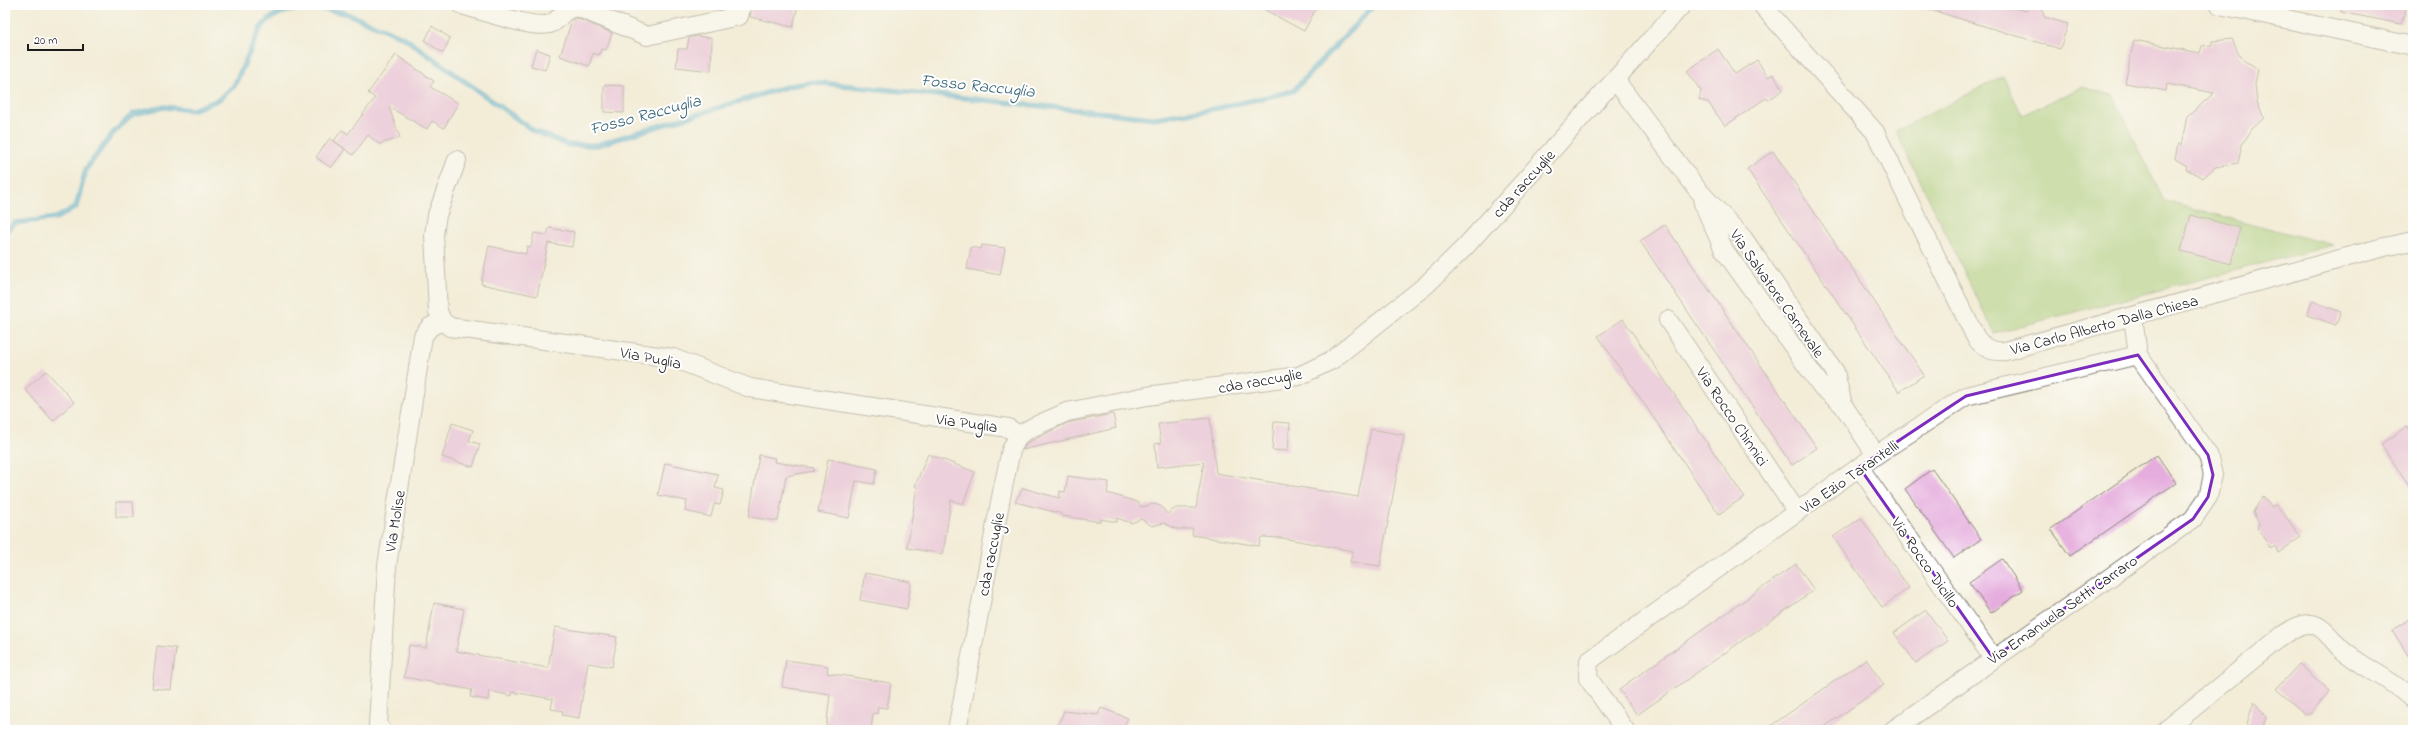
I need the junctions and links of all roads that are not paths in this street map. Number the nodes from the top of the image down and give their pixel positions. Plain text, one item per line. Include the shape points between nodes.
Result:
1 (462, 5) edge
2 (742, 5) edge
3 (1682, 5) edge
4 (1762, 5) edge
5 (2220, 5) edge
6 (2413, 46) edge
7 (1616, 82) junction
8 (457, 160) dead end
9 (2413, 241) edge
10 (2133, 317) junction
11 (1668, 320) dead end
12 (442, 321) junction
13 (2138, 355) junction
14 (1019, 435) junction
15 (1876, 454) junction
16 (1859, 467) junction
17 (1797, 512) junction
18 (1993, 658) junction
19 (2413, 700) edge
20 (382, 730) edge
21 (957, 730) edge
22 (1625, 730) edge
23 (1893, 730) edge
24 (2166, 730) edge

1 - 2 street via 540,27 554,23 568,8 577,7 647,36 739,16
3 - 7 street, cda raccuglie
4 - 10 street, Via Carlo Alberto Dalla Chiesa via 1875,132 1976,338 1984,348 1995,352 2004,351
5 - 6 street
7 - 14 street, cda raccuglie via 1465,247 1426,285 1332,360 1299,376 1147,396 1067,412
7 - 15 street, Via Salvatore Carnevale via 1697,189 1724,250 1822,387 1843,405
8 - 12 street via 437,215 434,235 438,310
9 - 10 street, Via Carlo Alberto Dalla Chiesa
10 - 13 street
11 - 17 street, Via Rocco Chinnici
12 - 14 street, Via Puglia via 450,327 673,358 750,388 1008,428
12 - 20 street, Via Molise via 430,327 423,336 387,566 378,725
13 - 15 street, Via Ezio Tarantelli via 1966,396
13 - 18 street, Via Emanuela Setti Carraro via 2208,455 2213,475 2208,497 2193,519
14 - 21 street, cda raccuglie via 1011,450 1002,492
15 - 16 street, Via Ezio Tarantelli
16 - 17 street, Via Ezio Tarantelli
16 - 18 street, Via Rocco Dicillo
17 - 22 street, Via Ezio Tarantelli via 1589,661 1588,678
18 - 23 street, Via Emanuela Setti Carraro
19 - 24 street via 2312,624 2298,626 2283,635

